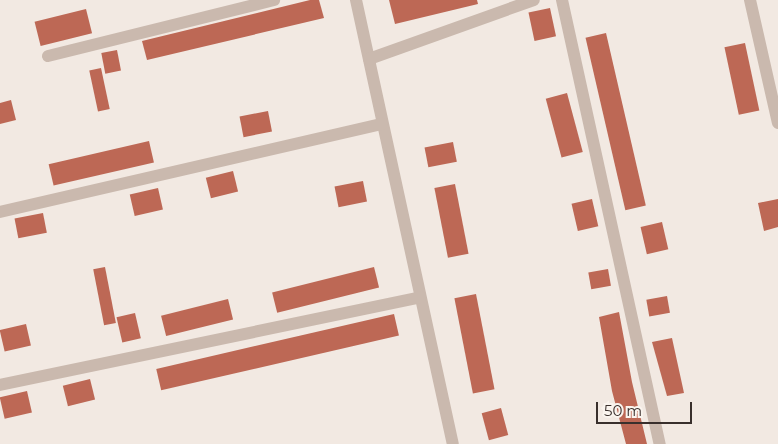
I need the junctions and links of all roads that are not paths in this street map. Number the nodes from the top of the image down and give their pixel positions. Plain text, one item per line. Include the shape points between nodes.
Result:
1 (274, 0) edge
2 (356, 0) edge
3 (534, 0) edge
4 (562, 0) edge
5 (750, 0) edge
6 (48, 56) dead end
7 (369, 59) junction
8 (778, 123) edge
9 (382, 124) junction
10 (0, 212) edge
11 (420, 297) junction
12 (0, 385) edge
13 (453, 444) edge
14 (660, 444) edge

1 - 6 street
2 - 7 street
3 - 7 street
4 - 14 street
5 - 8 street
7 - 9 street
9 - 10 street
9 - 11 street
11 - 12 street
11 - 13 street

